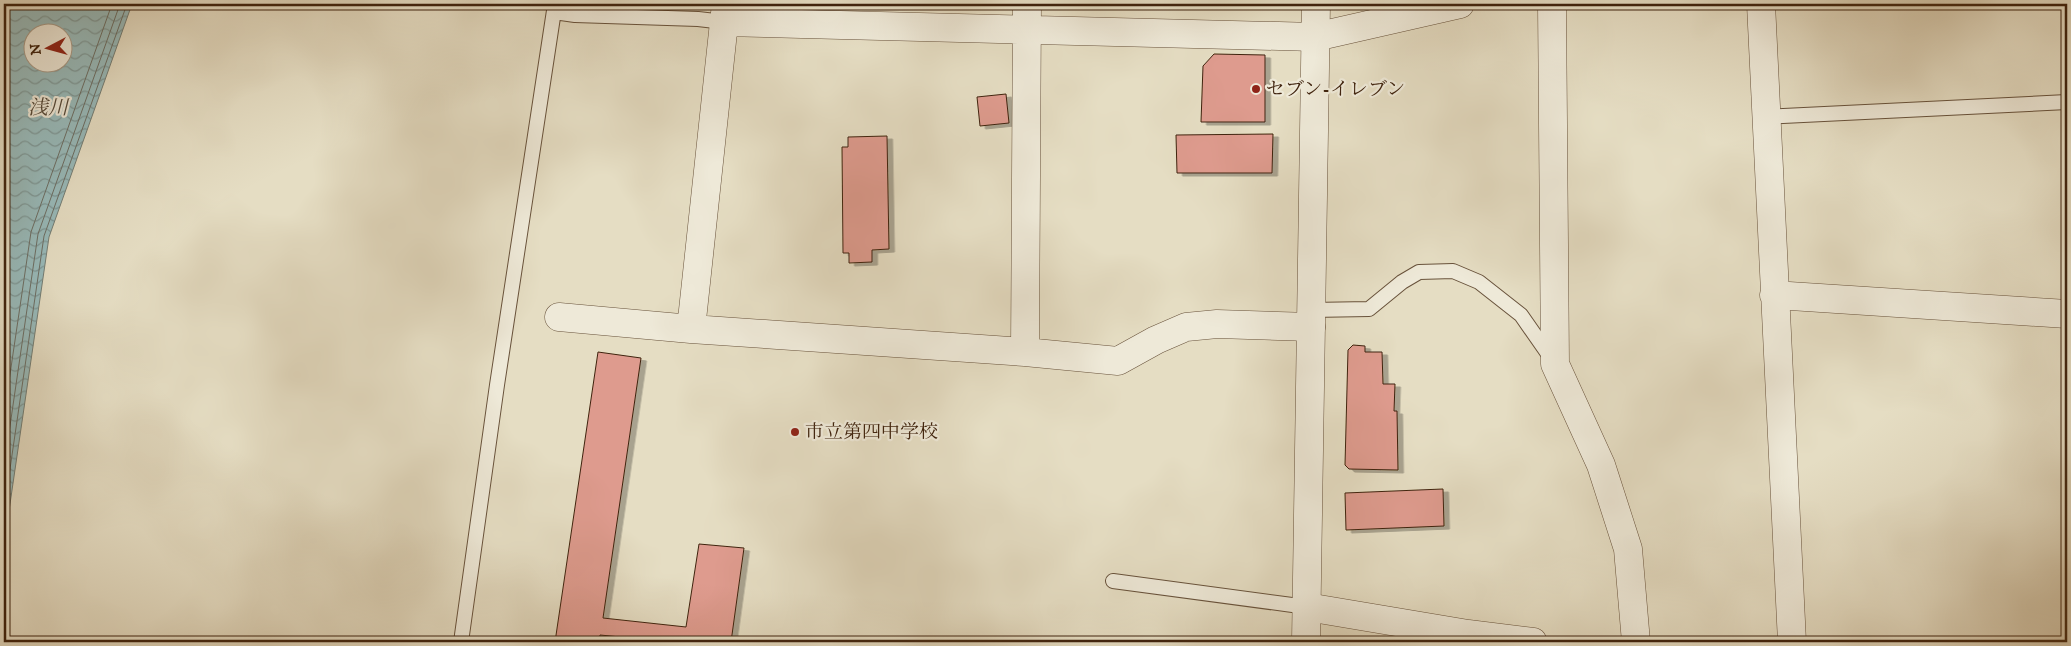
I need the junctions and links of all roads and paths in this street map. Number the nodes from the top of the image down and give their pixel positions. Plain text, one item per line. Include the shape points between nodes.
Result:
1 (1316, 4) edge
2 (1460, 4) edge
3 (1552, 4) edge
4 (1760, 4) edge
5 (554, 8) edge
6 (725, 13) edge
7 (1027, 17) edge
8 (1315, 37) junction
9 (2067, 102) edge
10 (1765, 117) junction
11 (1774, 295) junction
12 (2067, 314) edge
13 (559, 317) dead end
14 (1311, 319) junction
15 (691, 329) junction
16 (1025, 352) junction
17 (1555, 364) junction
18 (1113, 582) dead end
19 (1307, 607) junction
20 (461, 642) edge
21 (1306, 642) edge
22 (1533, 642) edge
23 (1636, 642) edge
24 (1792, 642) edge

1 - 8 street
2 - 8 street
3 - 17 street
4 - 10 street
5 - 6 lane via 575,15 698,19
5 - 20 lane
6 - 7 street
6 - 15 street
7 - 8 street
7 - 16 street
8 - 14 street
9 - 10 lane
10 - 11 street
11 - 12 street
11 - 24 street
13 - 15 street
14 - 16 street via 1186,328 1118,361
14 - 17 lane via 1369,309 1419,272 1453,271 1479,282 1521,315
14 - 19 street
15 - 16 street
17 - 23 street via 1601,465 1628,549
18 - 19 lane
19 - 21 street
19 - 22 street

